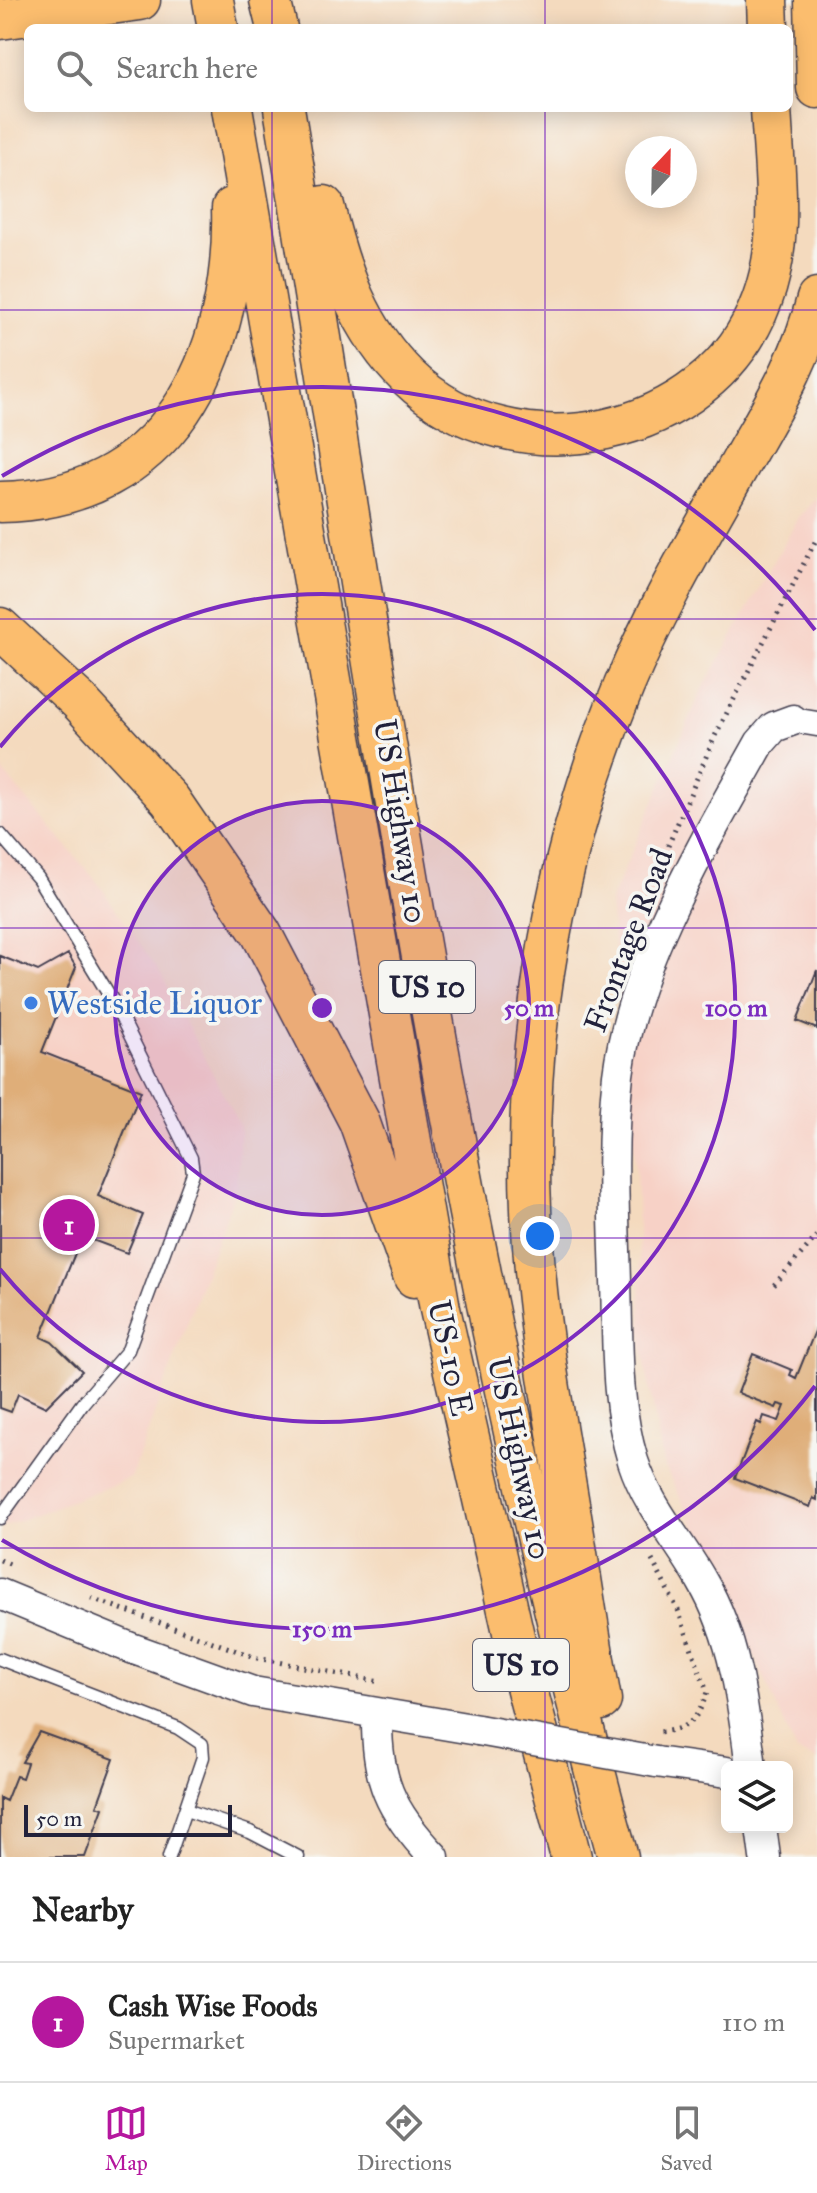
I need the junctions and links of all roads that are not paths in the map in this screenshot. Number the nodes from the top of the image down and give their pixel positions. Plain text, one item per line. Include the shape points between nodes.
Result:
1 (213, 0) edge
2 (268, 0) edge
3 (767, 0) edge
4 (815, 0) edge
5 (132, 1) edge
6 (0, 19) edge
7 (217, 24) edge
8 (271, 24) edge
9 (276, 24) edge
10 (768, 24) edge
11 (817, 88) edge
12 (225, 112) edge
13 (233, 112) edge
14 (285, 112) edge
15 (299, 112) edge
16 (771, 112) edge
17 (817, 299) edge
18 (0, 502) edge
19 (0, 628) edge
20 (805, 722) edge
21 (0, 834) edge
22 (361, 853) joint
23 (476, 1472) junction
24 (0, 1518) edge
25 (0, 1594) edge
26 (0, 1659) edge
27 (377, 1715) junction
28 (750, 1761) edge
29 (721, 1771) edge
30 (186, 1810) junction
31 (762, 1833) edge
32 (169, 1857) edge
33 (298, 1857) edge
34 (434, 1857) edge
35 (571, 1857) edge
36 (618, 1857) edge
37 (631, 1857) edge
38 (765, 1857) edge

1 - 7 highway
2 - 8 highway
2 - 9 highway
3 - 10 highway
4 - 11 highway
5 - 6 highway
12 - 18 highway via 233,210 230,275 221,323 197,390 132,462 44,498
13 - 22 highway, US Highway 10 / US 10
14 - 36 highway, US Highway 10 / US 10 via 427,991 506,1405
15 - 16 highway via 344,278 365,323 388,355 409,378 460,413 523,433 554,436 611,430 663,409 713,372 750,326 774,253
17 - 37 highway via 806,344 782,396 664,600 617,704 575,824 540,991 531,1117 535,1269 594,1659
19 - 23 highway via 79,701 170,800 287,978 359,1121
20 - 28 street, Frontage Road via 774,727 760,743 681,890 626,1033 616,1109 620,1412 650,1501 704,1583 717,1613 744,1710
21 - 24 lane via 38,878 114,1003 191,1158 193,1173 128,1350
22 - 23 highway, US-10 E / US 10 via 420,1202
23 - 35 highway, US-10 E / US 10
25 - 27 street via 220,1682
26 - 30 lane via 193,1735 202,1744 203,1757
27 - 29 street, bridge
27 - 34 street via 376,1758 387,1793
30 - 32 lane
30 - 33 lane via 250,1832
31 - 38 street

